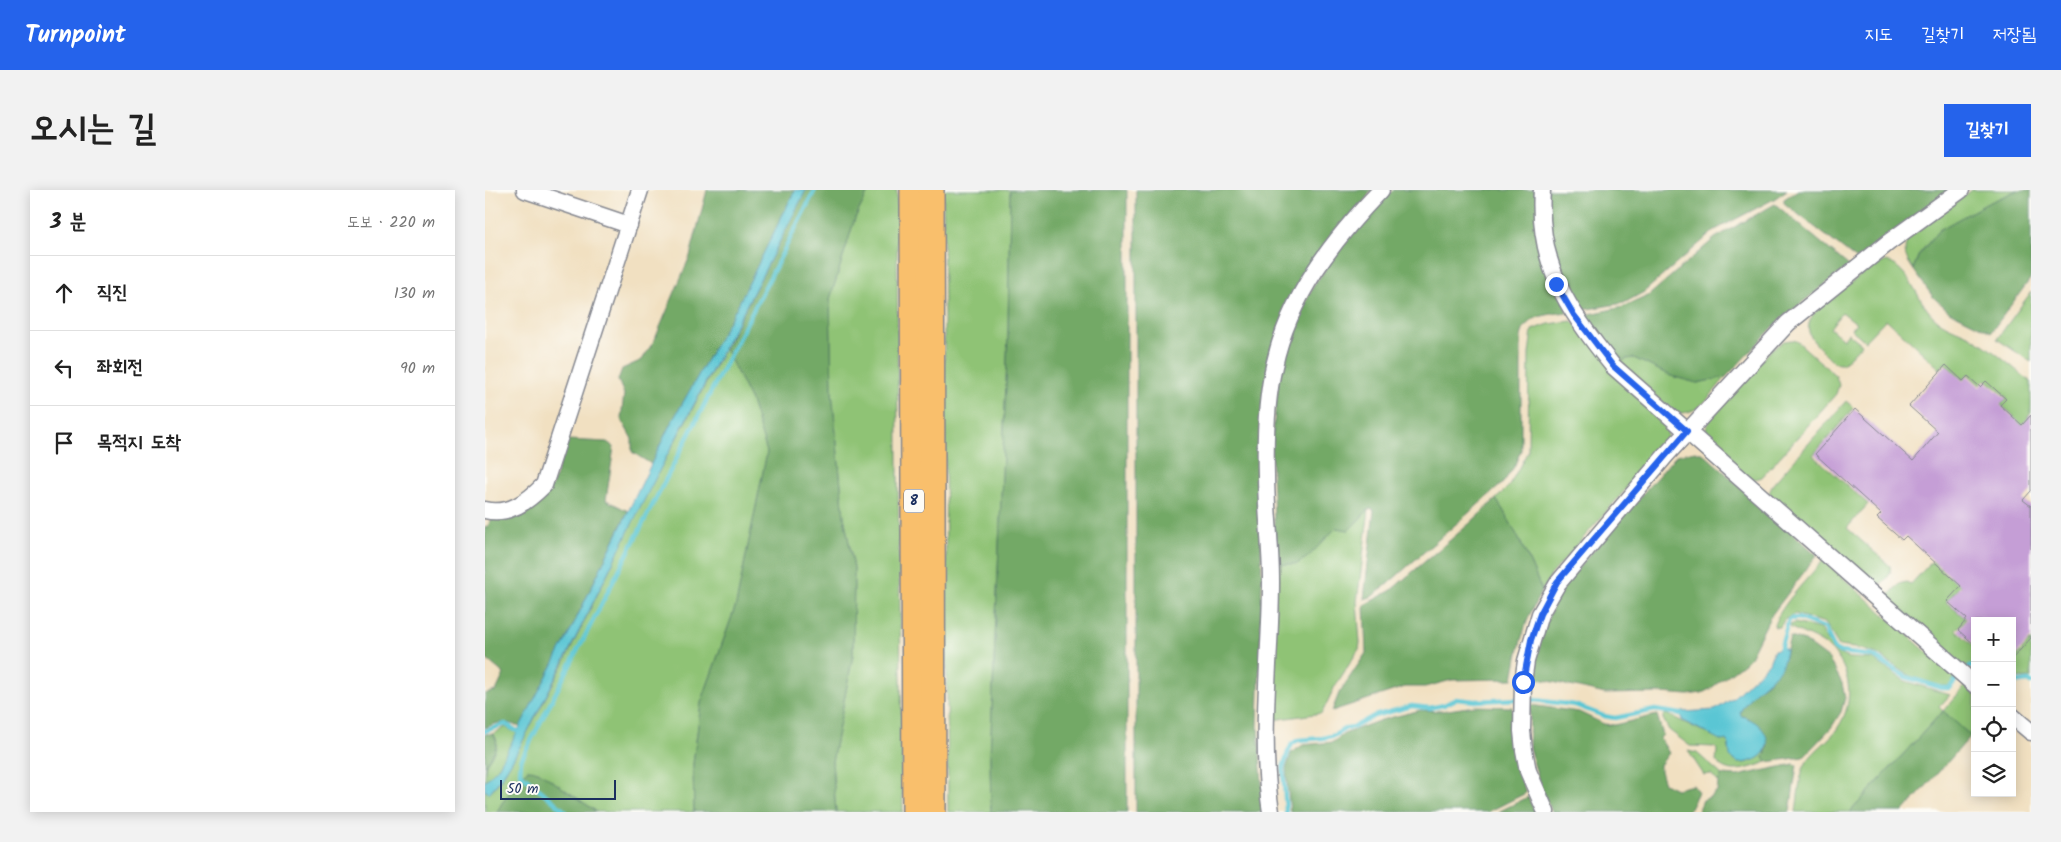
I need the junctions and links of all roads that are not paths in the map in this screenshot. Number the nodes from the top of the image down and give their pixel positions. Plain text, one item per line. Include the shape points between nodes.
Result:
1 (525, 190) edge
2 (640, 190) edge
3 (913, 190) edge
4 (931, 190) edge
5 (1381, 190) edge
6 (1542, 190) edge
7 (1961, 190) edge
8 (629, 225) junction
9 (1687, 431) junction
10 (485, 510) edge
11 (1966, 678) edge
12 (2016, 719) edge
13 (2031, 732) edge
14 (915, 812) edge
15 (933, 812) edge
16 (1271, 812) edge
17 (1546, 812) edge

1 - 8 street
2 - 8 street
3 - 14 highway, 8
4 - 15 highway, 8
5 - 16 street via 1341,234 1305,285 1273,366 1266,451 1271,582 1264,726
6 - 9 street via 1546,253 1556,284 1574,315 1613,366
7 - 9 street via 1889,242 1788,323
8 - 10 street via 544,485 519,506 504,511
9 - 11 street
9 - 17 street via 1557,582 1540,614 1526,661 1521,731 1528,771
12 - 13 street

